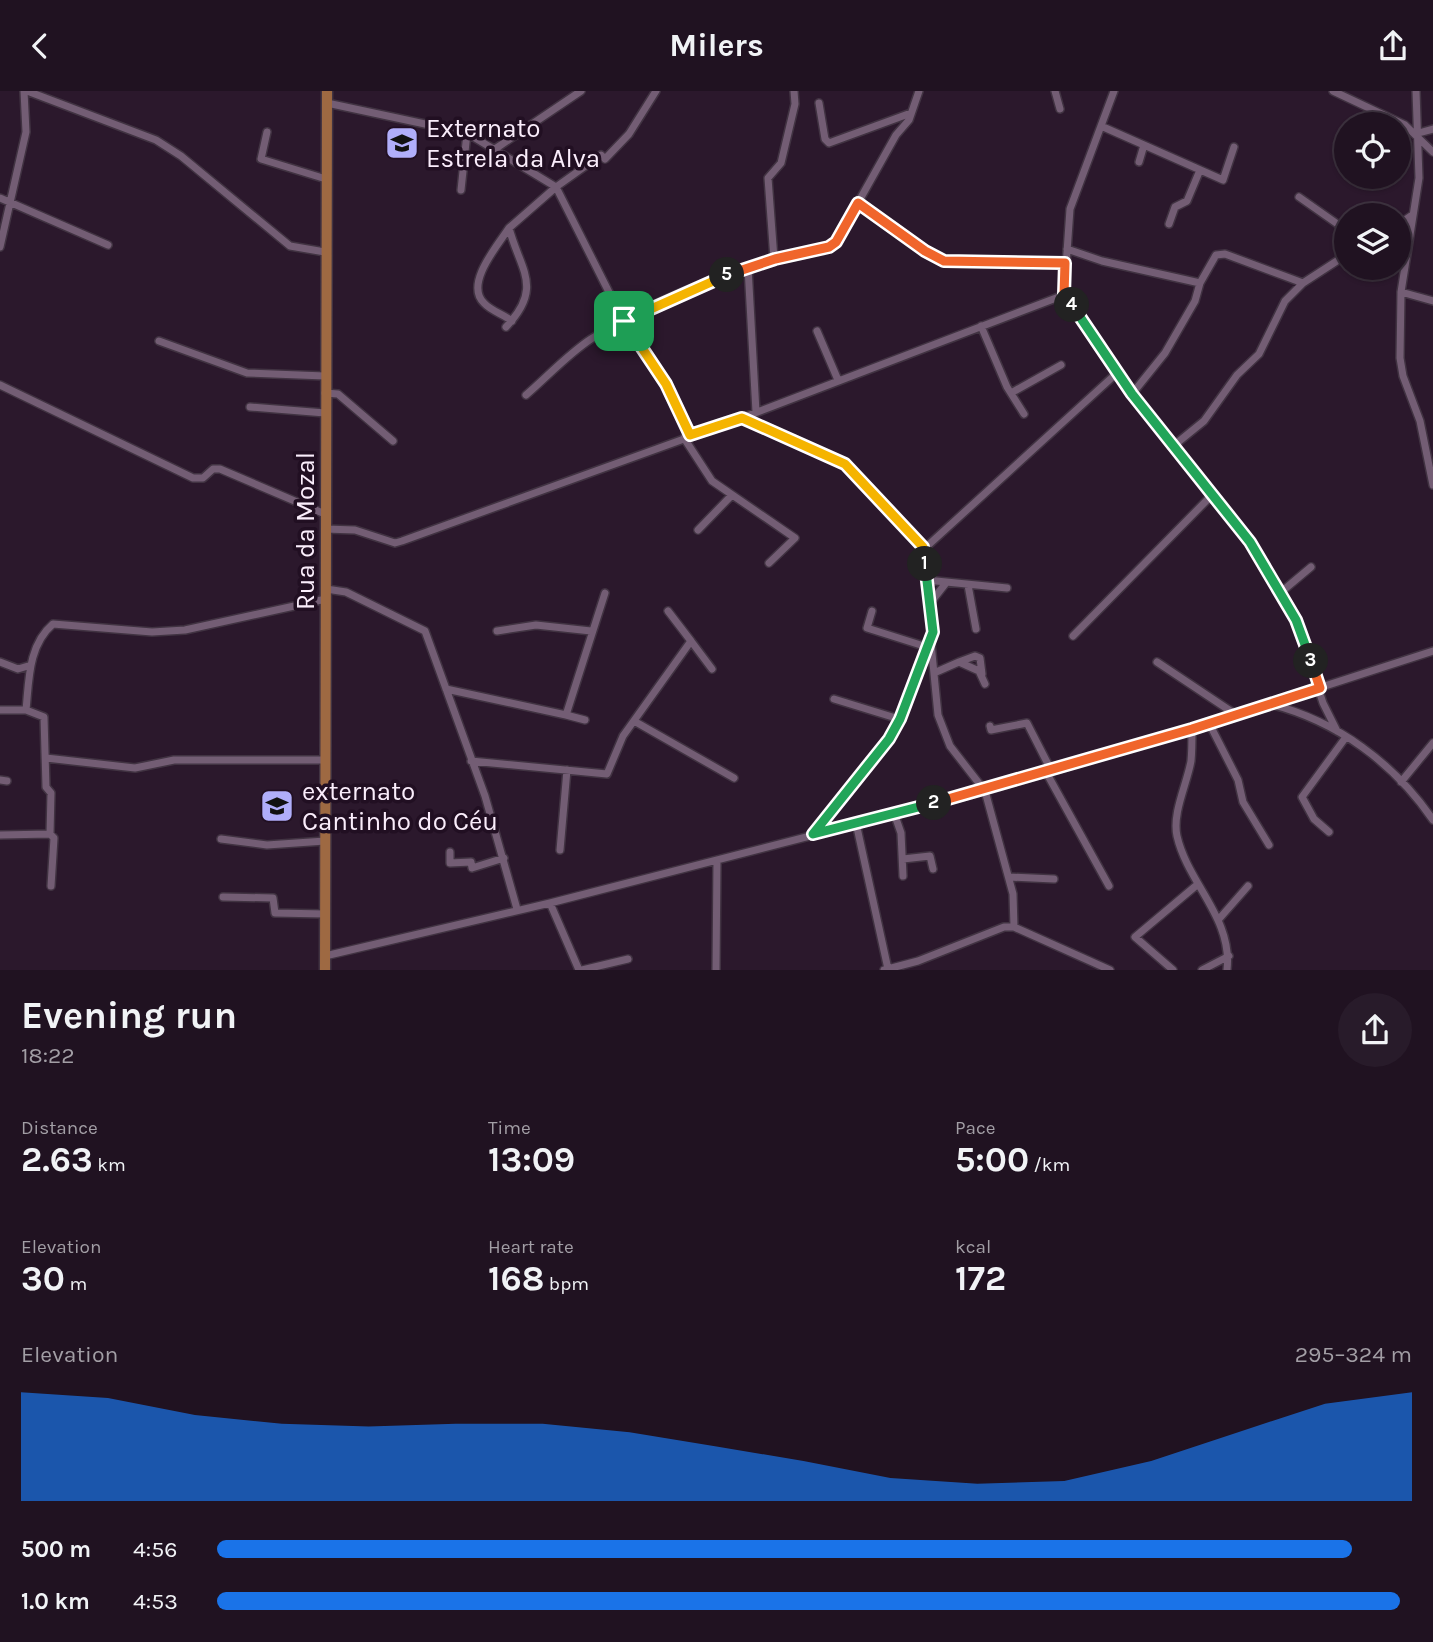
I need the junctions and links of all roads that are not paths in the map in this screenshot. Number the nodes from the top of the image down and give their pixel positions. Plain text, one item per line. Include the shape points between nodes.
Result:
1 (26, 91) edge
2 (327, 91) edge
3 (581, 91) edge
4 (656, 91) edge
5 (794, 91) edge
6 (919, 91) edge
7 (1055, 91) edge
8 (1114, 91) edge
9 (1333, 91) edge
10 (1416, 91) edge
11 (327, 103) junction
12 (819, 103) dead end
13 (1060, 109) dead end
14 (911, 113) junction
15 (1101, 126) junction
16 (1433, 129) edge
17 (267, 132) dead end
18 (467, 133) junction
19 (1415, 134) junction
20 (1144, 145) junction
21 (1234, 147) dead end
22 (495, 149) junction
23 (1433, 152) edge
24 (1139, 162) dead end
25 (1200, 170) junction
26 (326, 179) junction
27 (556, 187) junction
28 (461, 190) dead end
29 (1299, 197) dead end
30 (0, 198) edge
31 (10, 202) junction
32 (858, 203) junction
33 (1411, 216) edge
34 (1334, 222) edge
35 (1169, 224) dead end
36 (509, 228) junction
37 (108, 245) dead end
38 (0, 247) edge
39 (1067, 249) junction
40 (325, 252) junction
41 (775, 259) junction
42 (1065, 263) junction
43 (1334, 263) edge
44 (748, 267) junction
45 (1403, 280) edge
46 (1200, 283) junction
47 (1303, 283) junction
48 (1401, 292) junction
49 (1064, 295) junction
50 (1433, 301) edge
51 (512, 321) junction
52 (624, 321) junction
53 (981, 326) junction
54 (506, 327) dead end
55 (817, 331) dead end
56 (159, 341) dead end
57 (1061, 365) dead end
58 (1118, 372) junction
59 (325, 376) junction
60 (838, 380) junction
61 (0, 385) edge
62 (325, 393) junction
63 (1011, 393) junction
64 (1132, 394) junction
65 (526, 395) dead end
66 (250, 407) dead end
67 (756, 412) junction
68 (325, 413) junction
69 (1024, 414) dead end
70 (742, 418) junction
71 (687, 437) junction
72 (393, 441) dead end
73 (1172, 447) junction
74 (1433, 485) edge
75 (732, 496) junction
76 (1211, 496) junction
77 (325, 514) junction
78 (325, 529) junction
79 (698, 530) dead end
80 (924, 549) junction
81 (769, 563) dead end
82 (1311, 567) dead end
83 (926, 580) junction
84 (946, 583) junction
85 (968, 585) junction
86 (1007, 588) dead end
87 (605, 593) dead end
88 (1280, 593) junction
89 (326, 594) junction
90 (930, 603) junction
91 (668, 611) dead end
92 (872, 611) dead end
93 (976, 629) dead end
94 (496, 631) dead end
95 (591, 631) junction
96 (1073, 636) dead end
97 (931, 639) junction
98 (691, 641) junction
99 (927, 647) junction
100 (1433, 651) edge
101 (0, 662) edge
102 (1157, 662) dead end
103 (28, 666) junction
104 (712, 669) dead end
105 (934, 673) junction
106 (985, 684) dead end
107 (1320, 688) junction
108 (446, 689) junction
109 (834, 699) dead end
110 (1269, 703) junction
111 (0, 710) edge
112 (26, 710) junction
113 (1235, 714) junction
114 (566, 715) junction
115 (900, 719) junction
116 (585, 720) dead end
117 (634, 721) junction
118 (1209, 723) junction
119 (990, 726) dead end
120 (1192, 729) junction
121 (1337, 731) junction
122 (1346, 737) junction
123 (1433, 743) edge
124 (46, 758) junction
125 (326, 760) junction
126 (471, 761) junction
127 (568, 770) junction
128 (1049, 771) junction
129 (734, 778) dead end
130 (1401, 782) junction
131 (985, 791) junction
132 (894, 813) junction
133 (1433, 820) edge
134 (856, 823) junction
135 (1329, 832) dead end
136 (50, 834) junction
137 (813, 834) junction
138 (0, 835) edge
139 (221, 839) dead end
140 (325, 841) junction
141 (1269, 845) dead end
142 (561, 850) dead end
143 (450, 852) dead end
144 (504, 858) junction
145 (903, 859) junction
146 (717, 861) junction
147 (933, 869) dead end
148 (903, 876) dead end
149 (1009, 877) junction
150 (1054, 879) dead end
151 (1198, 884) junction
152 (1109, 885) dead end
153 (1248, 885) dead end
154 (51, 886) dead end
155 (223, 897) dead end
156 (550, 903) junction
157 (517, 909) junction
158 (325, 914) junction
159 (1219, 919) junction
160 (1014, 927) junction
161 (325, 955) junction
162 (1229, 956) junction
163 (628, 959) dead end
164 (918, 961) junction
165 (325, 970) edge
166 (580, 970) edge
167 (716, 970) edge
168 (886, 970) edge
169 (920, 970) edge
170 (1110, 970) edge
171 (1173, 970) edge
172 (1202, 970) edge
173 (1227, 970) edge

1 - 31 street via 26,132
1 - 40 street via 156,140 290,246
2 - 11 main road, Rua da Mozal
3 - 22 street
4 - 27 street via 629,134 605,159 601,155
5 - 41 street via 781,163 768,178
6 - 14 street
7 - 13 street
8 - 15 street
9 - 19 street via 1388,115
10 - 19 street
11 - 18 street
11 - 26 main road, Rua da Mozal
12 - 14 street via 829,143
14 - 32 street
15 - 20 street
15 - 39 street via 1070,209
16 - 19 street
17 - 26 street via 261,159
18 - 22 street
18 - 28 street
19 - 23 street
19 - 33 street via 1419,178
20 - 24 street
20 - 25 street
21 - 25 street via 1224,179
22 - 27 street
25 - 35 street
26 - 40 main road, Rua da Mozal
27 - 36 street
27 - 52 street
29 - 34 street
30 - 31 street
31 - 37 street
31 - 38 street
32 - 41 street via 836,242
32 - 42 street via 944,261
36 - 51 street via 525,266 527,285 523,304
36 - 51 street via 477,286 484,304
39 - 42 street
39 - 46 street
40 - 59 main road, Rua da Mozal
41 - 44 street
42 - 49 street
43 - 47 street
44 - 52 street
44 - 67 street
45 - 48 street
46 - 47 street via 1216,255 1225,254
46 - 64 street via 1165,353
47 - 73 street via 1279,309 1259,354 1237,375 1204,421
48 - 50 street
48 - 74 street via 1401,369 1420,421
49 - 53 street
49 - 58 street
51 - 54 street
52 - 65 street via 590,339
52 - 71 street via 666,384
53 - 60 street
53 - 63 street
55 - 60 street
56 - 59 street via 247,373
57 - 63 street
58 - 64 street
58 - 80 street
59 - 62 main road, Rua da Mozal
60 - 67 street
61 - 77 street via 192,478 204,478 220,469
62 - 68 main road, Rua da Mozal
62 - 72 street via 338,394
63 - 69 street
64 - 73 street
66 - 68 street
67 - 70 street
68 - 77 main road, Rua da Mozal
70 - 71 street
70 - 80 street via 845,464
71 - 75 street via 712,481
71 - 78 street via 395,543 355,530
73 - 76 street
75 - 79 street
75 - 81 street via 795,538
76 - 88 street via 1250,542
76 - 96 street
77 - 78 main road, Rua da Mozal
78 - 89 main road, Rua da Mozal
80 - 83 street
82 - 88 street
83 - 84 street
83 - 90 street
84 - 85 street
84 - 90 street
85 - 86 street
85 - 93 street
87 - 95 street
88 - 107 street via 1296,620
89 - 103 street via 185,630 53,624
89 - 108 street via 346,592 425,631
89 - 125 main road, Rua da Mozal
90 - 97 street
91 - 98 street
92 - 99 street via 867,628
94 - 95 street via 536,625
95 - 114 street
97 - 99 street
97 - 105 street
98 - 104 street
98 - 117 street
99 - 115 street
100 - 107 street
101 - 103 street via 18,669
102 - 113 street
103 - 112 street
105 - 106 street via 960,662 982,675
105 - 131 street via 938,715 950,746
107 - 110 street
107 - 121 street
108 - 114 street
108 - 126 street
109 - 115 street
110 - 113 street
110 - 121 street
111 - 112 street
112 - 124 street via 43,715
113 - 118 street
114 - 116 street
115 - 137 street
117 - 127 street via 607,774
117 - 129 street
118 - 120 street
118 - 141 street via 1238,780 1243,802
119 - 128 street via 991,730 1027,723
120 - 128 street
120 - 151 street via 1191,759 1176,831 1182,856
121 - 122 street
122 - 130 street via 1382,761
122 - 135 street via 1302,797 1314,819
123 - 130 street
124 - 125 street via 135,768 174,760
124 - 136 street
125 - 140 main road, Rua da Mozal
126 - 127 street
126 - 144 street
127 - 142 street
128 - 131 street
128 - 152 street
130 - 133 street
131 - 132 street
131 - 149 street
132 - 134 street
132 - 145 street
134 - 137 street
134 - 168 street
136 - 138 street
136 - 154 street via 54,838
137 - 146 street
139 - 140 street via 267,845
140 - 158 main road, Rua da Mozal
143 - 144 street via 450,863 471,862 472,868
144 - 157 street
145 - 147 street via 930,856
145 - 148 street
146 - 156 street
146 - 167 street
149 - 150 street
149 - 160 street
151 - 159 street
151 - 171 street via 1135,937
153 - 159 street
155 - 158 street via 273,898 275,913
156 - 157 street
156 - 166 street
157 - 161 street
158 - 161 main road, Rua da Mozal
159 - 162 street
160 - 164 street
160 - 170 street
161 - 165 main road, Rua da Mozal
162 - 172 street
162 - 173 street
163 - 166 street
164 - 168 street
164 - 169 street

